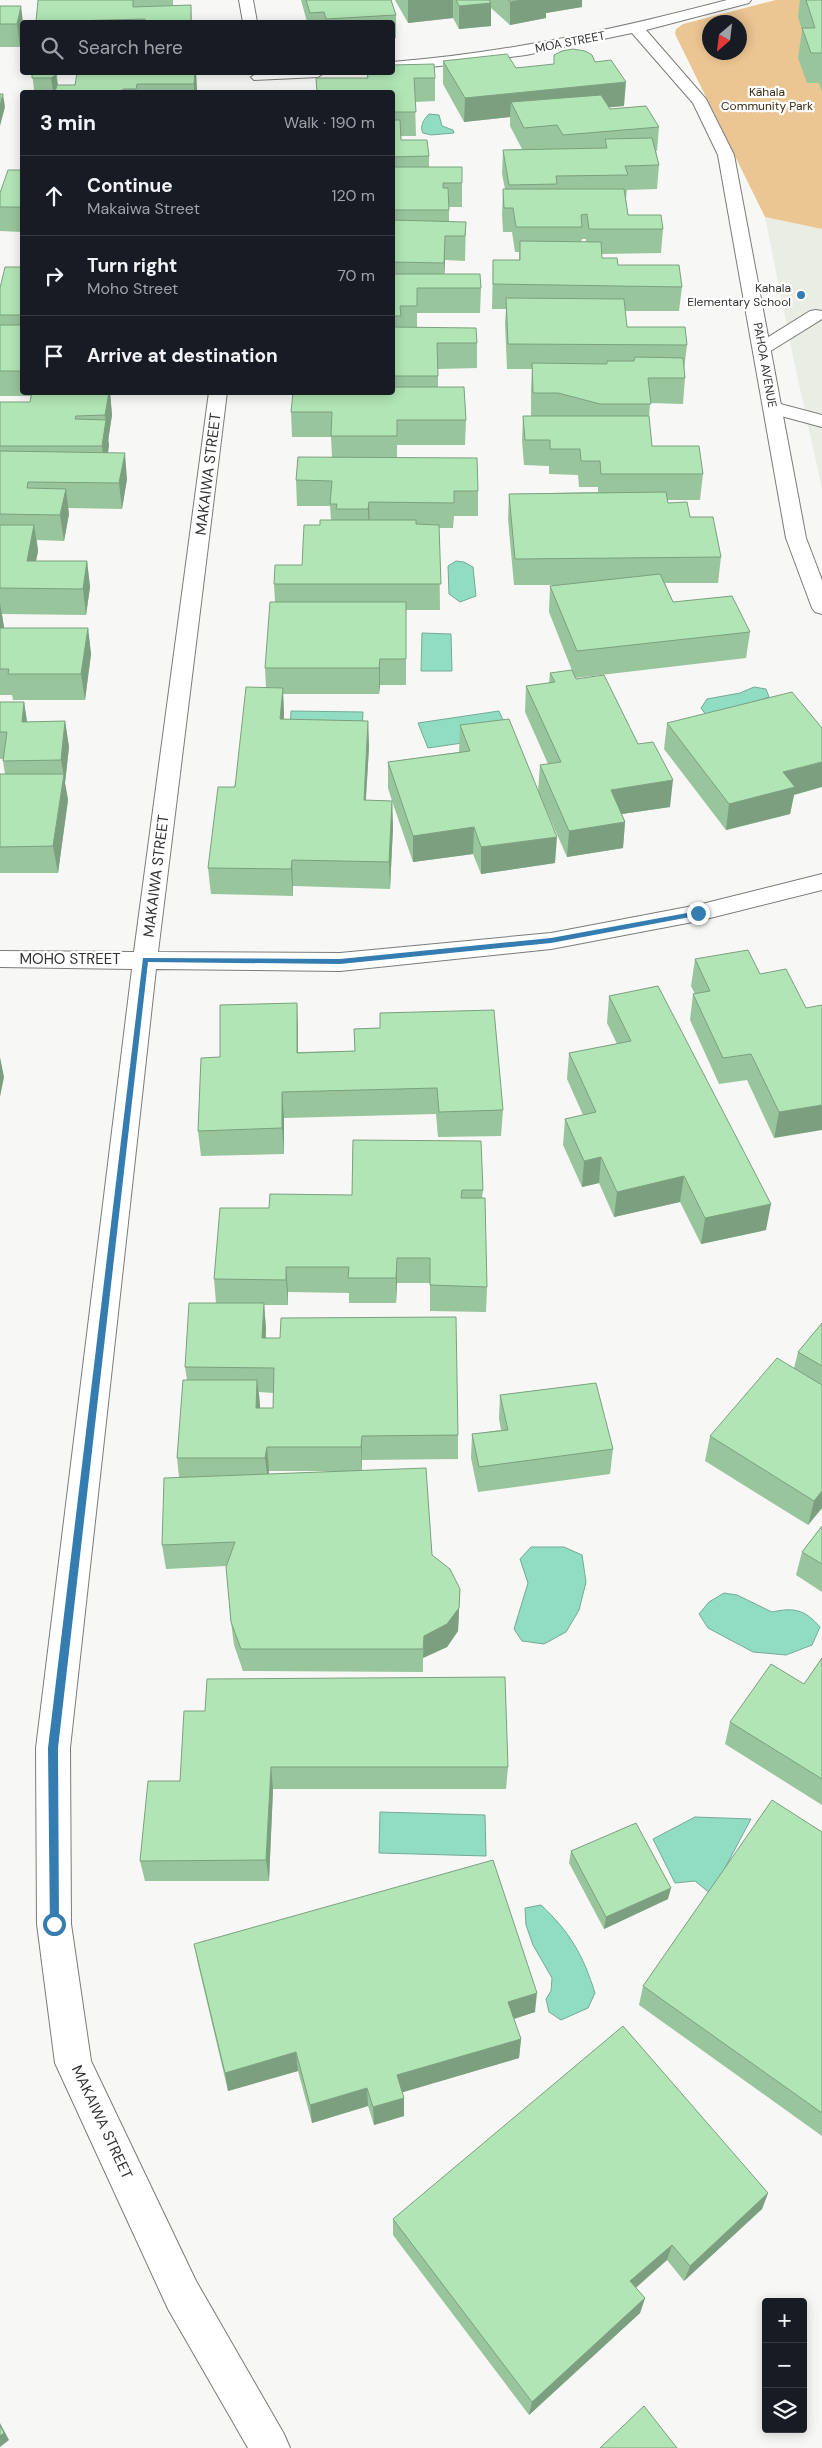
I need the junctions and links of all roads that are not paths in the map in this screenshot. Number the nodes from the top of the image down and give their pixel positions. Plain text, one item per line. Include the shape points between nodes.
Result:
1 (246, 0) edge
2 (744, 0) edge
3 (250, 20) edge
4 (637, 29) junction
5 (395, 67) edge
6 (258, 75) edge
7 (257, 90) edge
8 (816, 314) dead end
9 (763, 348) junction
10 (218, 395) edge
11 (773, 408) junction
12 (822, 421) edge
13 (822, 608) edge
14 (822, 882) edge
15 (0, 959) edge
16 (145, 960) junction
17 (270, 2448) edge

1 - 3 street
2 - 4 street, MOA STREET
4 - 5 street, MOA STREET via 548,47
4 - 9 street, PAHOA AVENUE via 700,102 726,155
6 - 7 street
8 - 9 street
9 - 11 street, PAHOA AVENUE
10 - 16 street, MAKAIWA STREET
11 - 12 street
11 - 13 street, PAHOA AVENUE via 796,538
14 - 16 street, MOHO STREET via 698,913 551,940 340,962
15 - 16 street, MOHO STREET
16 - 17 street, MAKAIWA STREET via 53,1748 54,1924 74,2063 182,2295

